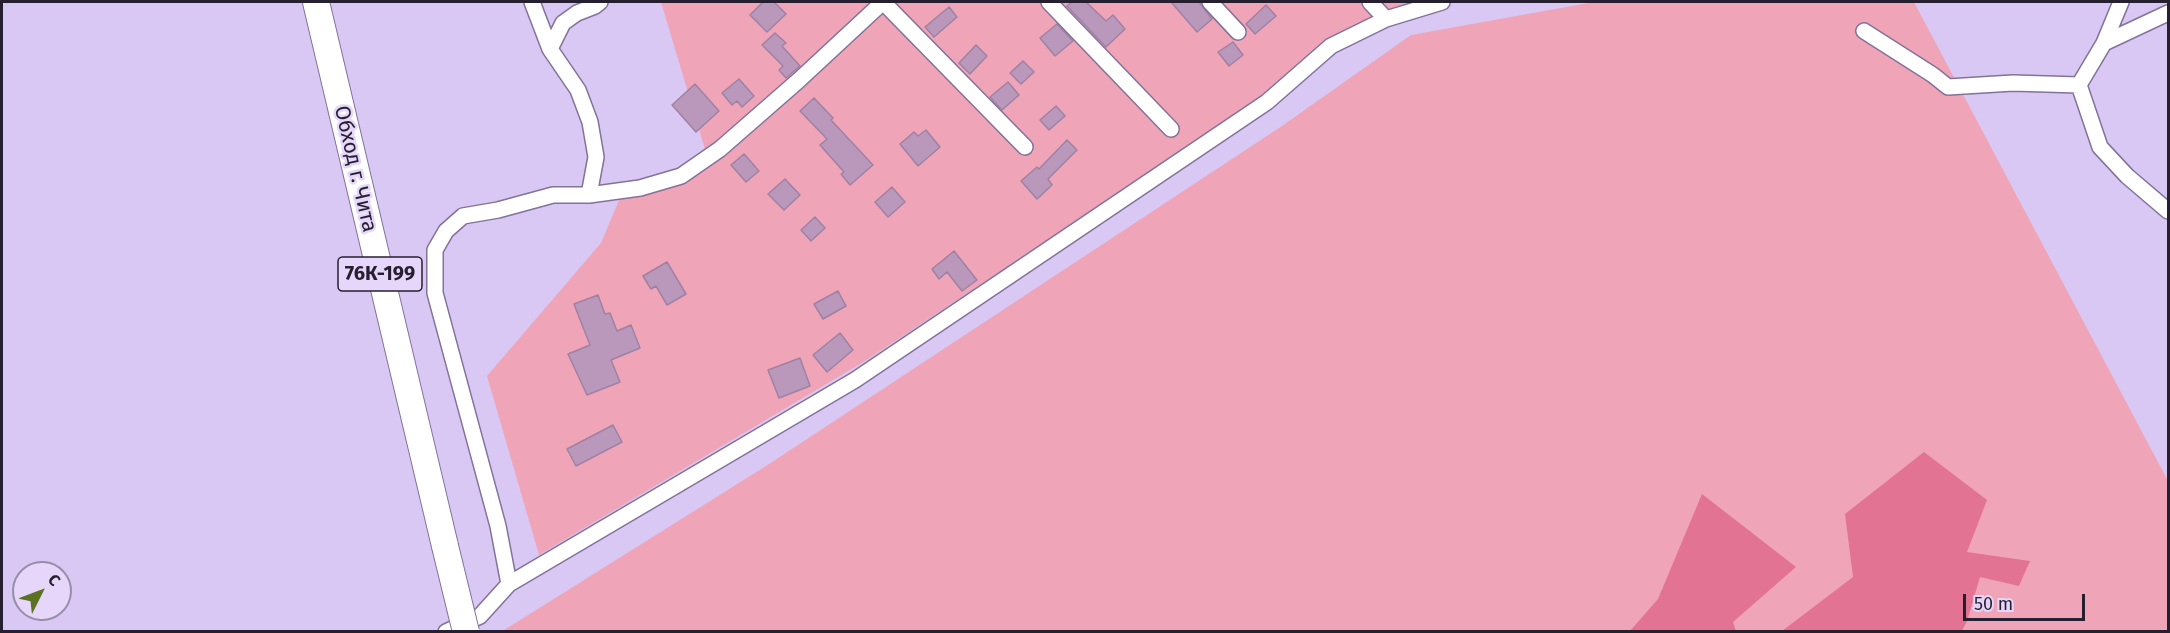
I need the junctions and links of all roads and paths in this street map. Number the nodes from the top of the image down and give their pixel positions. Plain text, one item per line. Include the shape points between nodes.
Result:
1 (316, 2) edge
2 (532, 2) edge
3 (600, 2) edge
4 (883, 2) edge
5 (1049, 2) edge
6 (1210, 2) edge
7 (1370, 2) edge
8 (1442, 2) edge
9 (2121, 2) edge
10 (2169, 13) edge
11 (1386, 20) junction
12 (1864, 31) dead end
13 (1238, 32) dead end
14 (2104, 43) junction
15 (550, 49) junction
16 (2079, 85) junction
17 (1171, 129) dead end
18 (1025, 147) dead end
19 (589, 195) junction
20 (2169, 212) edge
21 (509, 584) junction
22 (446, 632) edge
23 (466, 632) edge

1 - 23 highway, Обход г. Чита / 76К-199, bridge
2 - 15 street
3 - 15 street via 563,23
4 - 18 street
4 - 19 street via 720,149 681,176 640,188
5 - 17 street
6 - 13 street
7 - 11 street
8 - 11 street
9 - 14 street
10 - 14 street
11 - 21 street via 1331,46 1267,102 855,380
12 - 16 street via 1948,87 2013,83
14 - 16 street
15 - 19 street via 578,90 590,122 596,157
16 - 20 street via 2100,147
19 - 21 street via 553,195 463,216 446,231 435,250 435,292 498,526
21 - 22 street via 480,616

